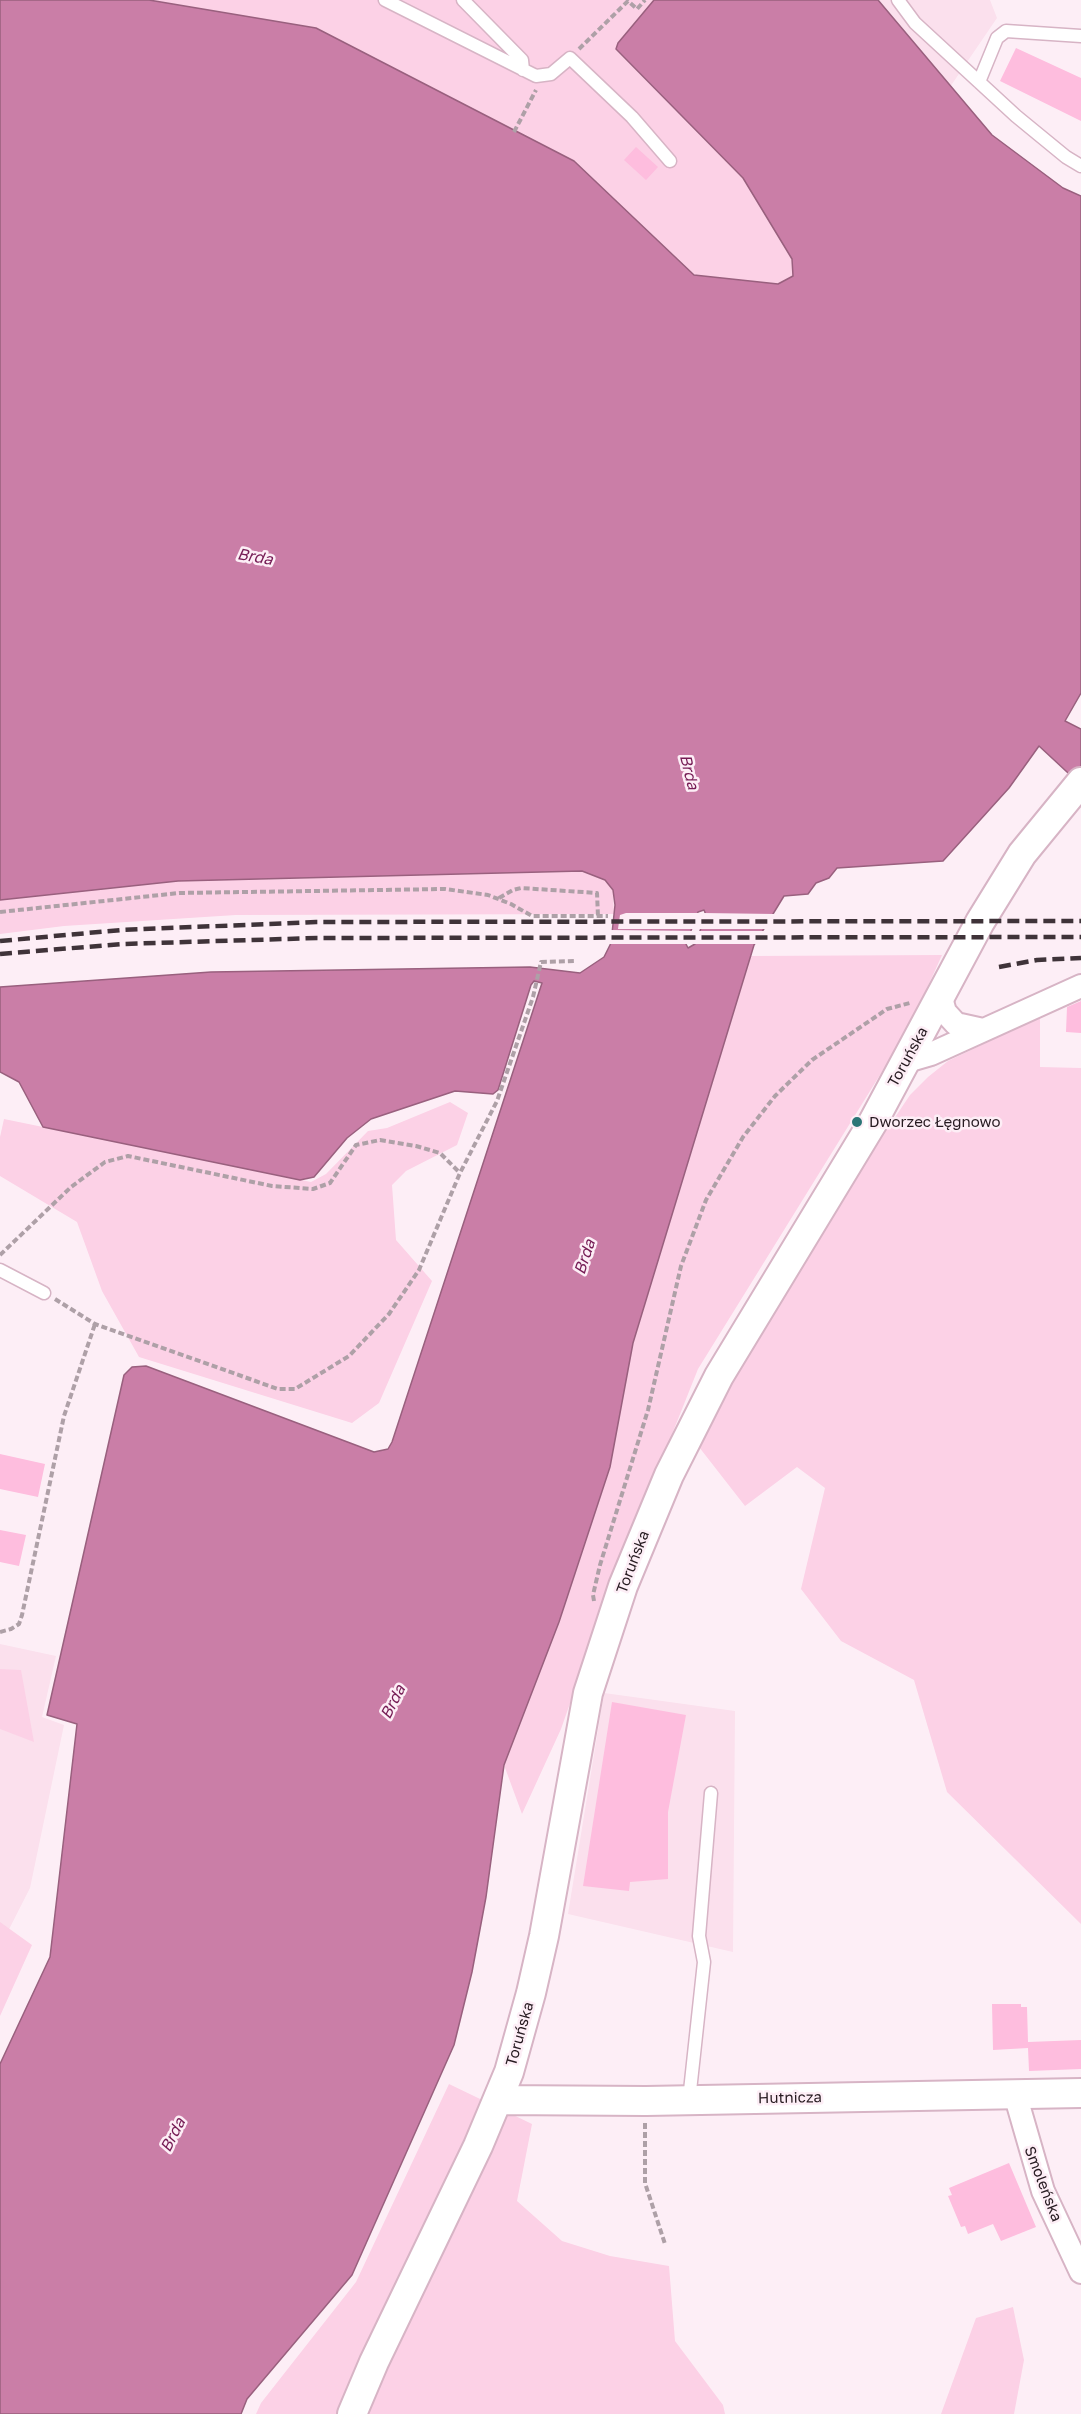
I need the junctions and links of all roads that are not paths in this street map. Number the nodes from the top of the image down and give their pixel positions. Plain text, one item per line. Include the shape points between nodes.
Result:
1 (385, 0) edge
2 (463, 0) edge
3 (898, 0) edge
4 (1081, 36) edge
5 (523, 70) junction
6 (979, 82) junction
7 (670, 161) dead end
8 (1081, 166) edge
9 (1080, 783) edge
10 (1081, 986) edge
11 (940, 998) junction
12 (983, 1030) junction
13 (907, 1061) junction
14 (0, 1270) edge
15 (44, 1293) road end
16 (711, 1793) dead end
17 (1081, 2093) edge
18 (1015, 2094) junction
19 (498, 2100) junction
20 (689, 2100) junction
21 (1081, 2272) edge
22 (352, 2414) edge

1 - 5 lane
2 - 5 lane via 522,60
3 - 6 lane via 915,23
4 - 6 lane via 1006,31 997,38
5 - 7 lane via 545,75 570,58 632,117
6 - 8 lane via 1024,123
9 - 11 street, Toruńska via 1022,854
10 - 12 street
11 - 12 street via 945,1012 956,1024
11 - 13 street, Toruńska
12 - 13 street
13 - 19 street, Toruńska via 714,1385 669,1475 632,1564 588,1693 534,1982
14 - 15 lane
16 - 20 lane via 699,1936 704,1962
17 - 18 street, Hutnicza
18 - 20 street, Hutnicza
18 - 21 street, Smoleńska via 1043,2192
19 - 20 street, Hutnicza
19 - 22 street, Toruńska

